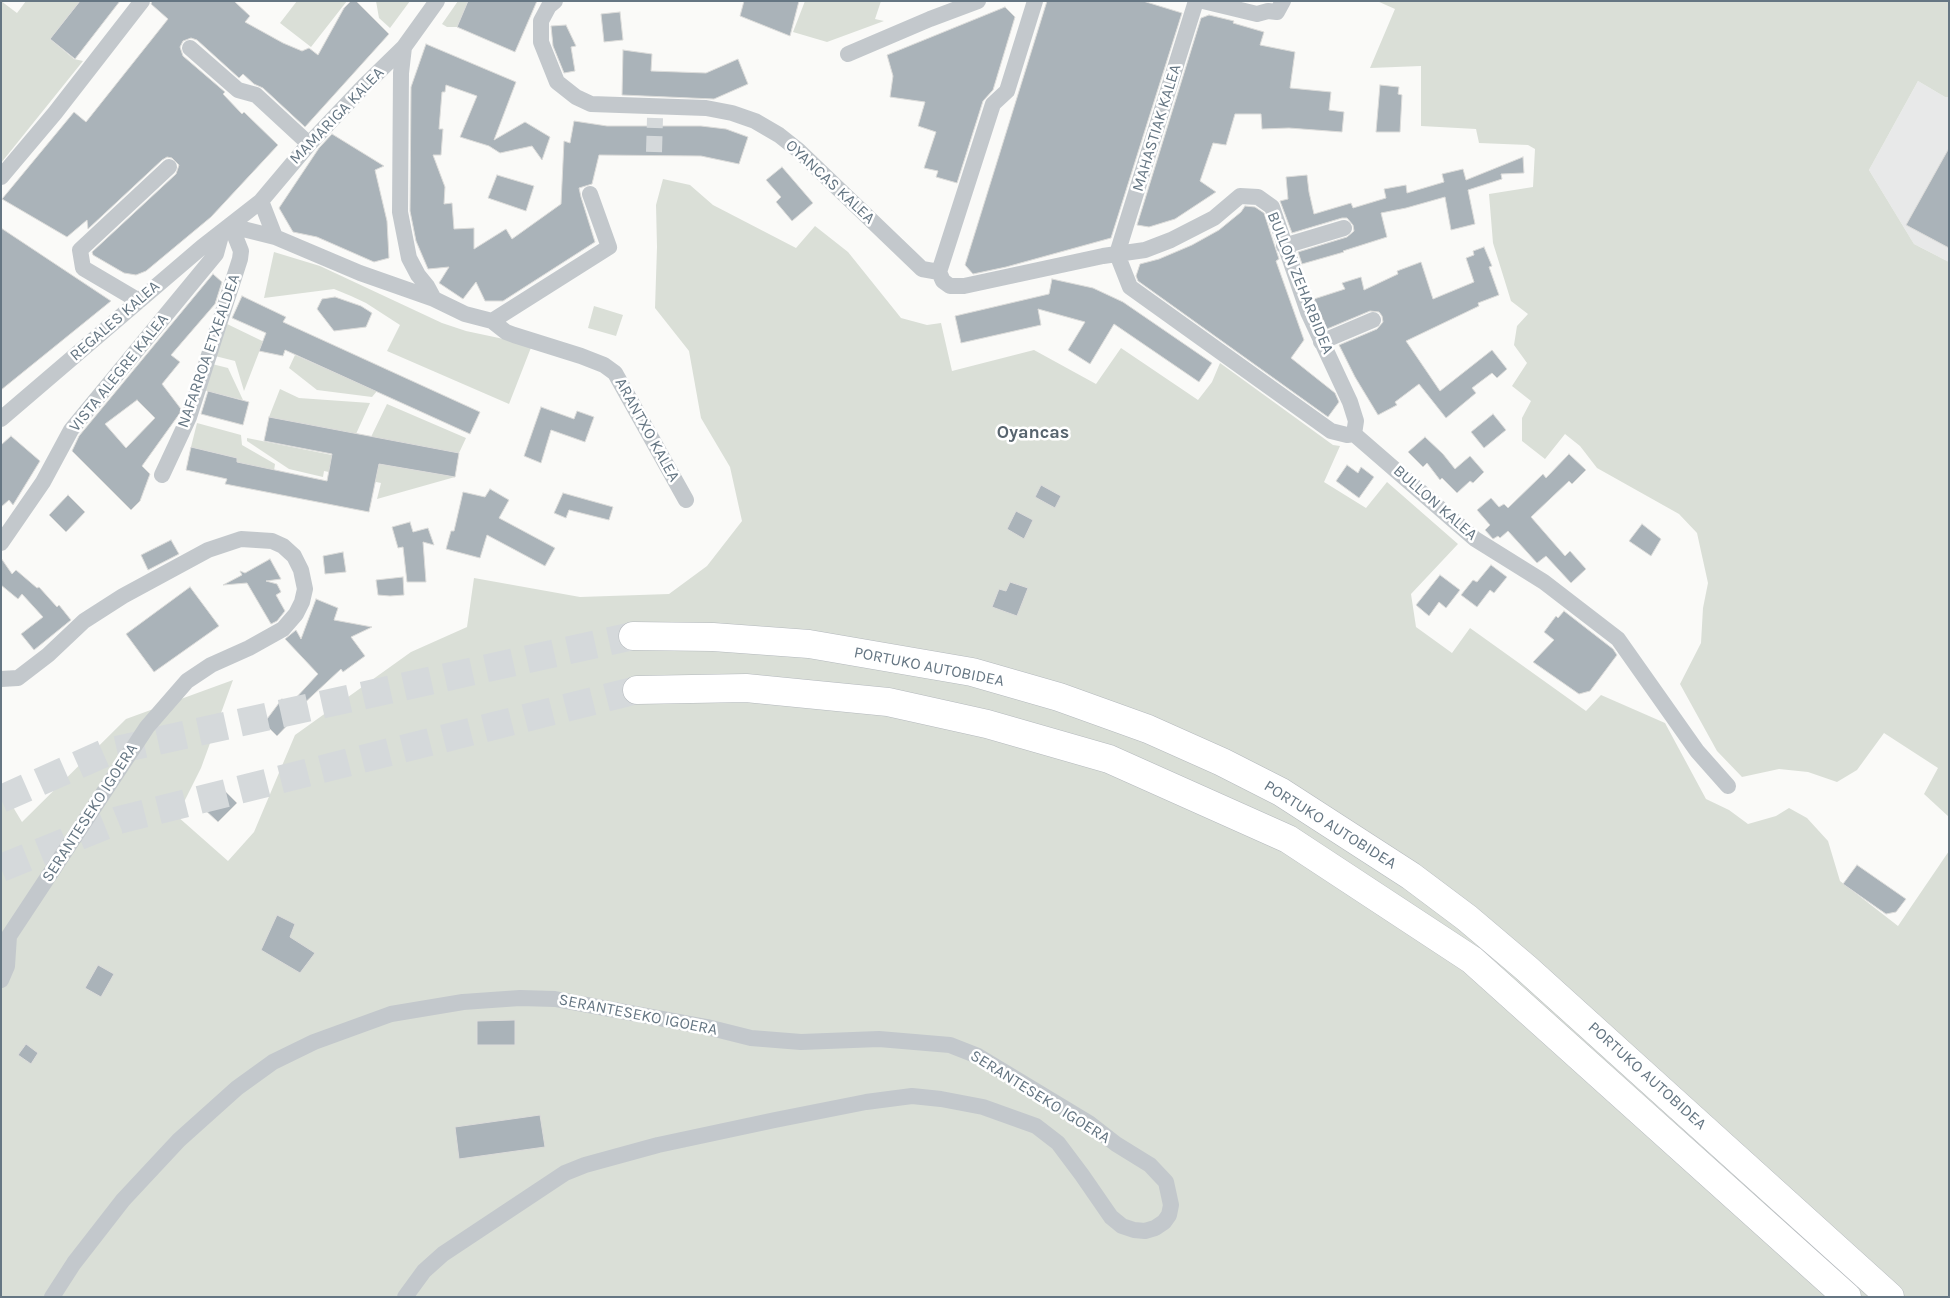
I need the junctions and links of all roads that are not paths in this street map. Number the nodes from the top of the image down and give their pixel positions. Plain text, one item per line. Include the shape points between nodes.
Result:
1 (142, 1) edge
2 (438, 1) edge
3 (555, 1) edge
4 (978, 1) edge
5 (1035, 1) edge
6 (1196, 1) edge
7 (1203, 1) edge
8 (1280, 7) edge
9 (404, 47) junction
10 (190, 48) dead end
11 (848, 54) dead end
12 (309, 144) junction
13 (169, 167) dead end
14 (1, 177) edge
15 (590, 194) dead end
16 (261, 201) junction
17 (1344, 228) dead end
18 (227, 229) junction
19 (275, 237) junction
20 (1284, 246) junction
21 (1117, 254) junction
22 (409, 258) junction
23 (939, 272) junction
24 (385, 281) junction
25 (434, 299) junction
26 (139, 301) junction
27 (492, 320) junction
28 (1373, 320) dead end
29 (1322, 342) junction
30 (1, 419) edge
31 (1354, 434) junction
32 (162, 475) dead end
33 (686, 500) dead end
34 (1, 543) edge
35 (633, 636) tunnel mouth
36 (1, 679) edge
37 (637, 690) tunnel mouth
38 (1728, 786) dead end
39 (1, 980) edge
40 (52, 1297) edge
41 (405, 1297) edge
42 (1847, 1297) edge
43 (1890, 1297) edge

1 - 14 street
2 - 9 street, MAMARIGA KALEA
3 - 23 street, OYANCAS KALEA via 541,21 541,42 557,82 576,97 591,104 706,108 755,121 798,150 922,269
4 - 11 street
5 - 23 street via 1007,91 993,104
6 - 21 street, MAHASTIAK KALEA
7 - 8 street via 1257,14
9 - 12 street, MAMARIGA KALEA
9 - 22 street via 400,73 400,212
10 - 12 street via 238,90 256,95
12 - 16 street, MAMARIGA KALEA
13 - 26 street via 80,250 83,268
15 - 27 street via 610,247
16 - 18 street, MAMARIGA KALEA
16 - 19 street
17 - 20 street
18 - 19 street, ARANTXO KALEA
18 - 26 street, REGALES KALEA
18 - 32 street, NAFARROA ETXEALDEA via 240,251 240,259 189,417
18 - 34 street, VISTA ALEGRE KALEA via 216,254 71,430 43,482
19 - 24 street, ARANTXO KALEA
20 - 21 street, BULLON ZEHARBIDEA via 1272,207 1258,197 1240,196 1214,218 1171,240 1145,250
20 - 29 street, BULLON ZEHARBIDEA
21 - 23 street, OYANCAS KALEA via 964,286 950,286
21 - 31 street via 1130,287 1331,431 1347,436
22 - 24 street via 404,272
22 - 25 street
24 - 25 street, ARANTXO KALEA
25 - 27 street, ARANTXO KALEA via 465,314
26 - 30 street, REGALES KALEA
27 - 33 street, ARANTXO KALEA via 506,332 589,359 615,373
28 - 29 street
29 - 31 street, BULLON ZEHARBIDEA via 1350,402 1356,421
31 - 38 street, BULLON KALEA via 1475,539 1544,582 1618,639 1697,751
35 - 43 highway, PORTUKO AUTOBIDEA via 713,637 809,644 972,672 1059,697 1148,729 1281,792 1411,876 1466,918 1526,968
36 - 39 street, SERANTESEKO IGOERA via 18,678 84,621 123,596 208,550 241,538 272,541 283,546 294,556 301,570 305,589 302,602 283,628 187,681 141,735 9,936 7,966
37 - 42 highway, PORTUKO AUTOBIDEA via 746,688 888,702 969,720 1109,759 1288,839 1472,960
40 - 41 street, SERANTESEKO IGOERA via 123,1200 179,1140 272,1062 314,1042 391,1014 463,1002 555,999 752,1038 801,1042 878,1039 950,1045 978,1056 1089,1123 1150,1165 1166,1182 1171,1206 1170,1215 1154,1228 1145,1231 1122,1226 1111,1217 1058,1143 1036,1126 983,1107 912,1096 784,1118 585,1164 565,1172 443,1254 424,1271

